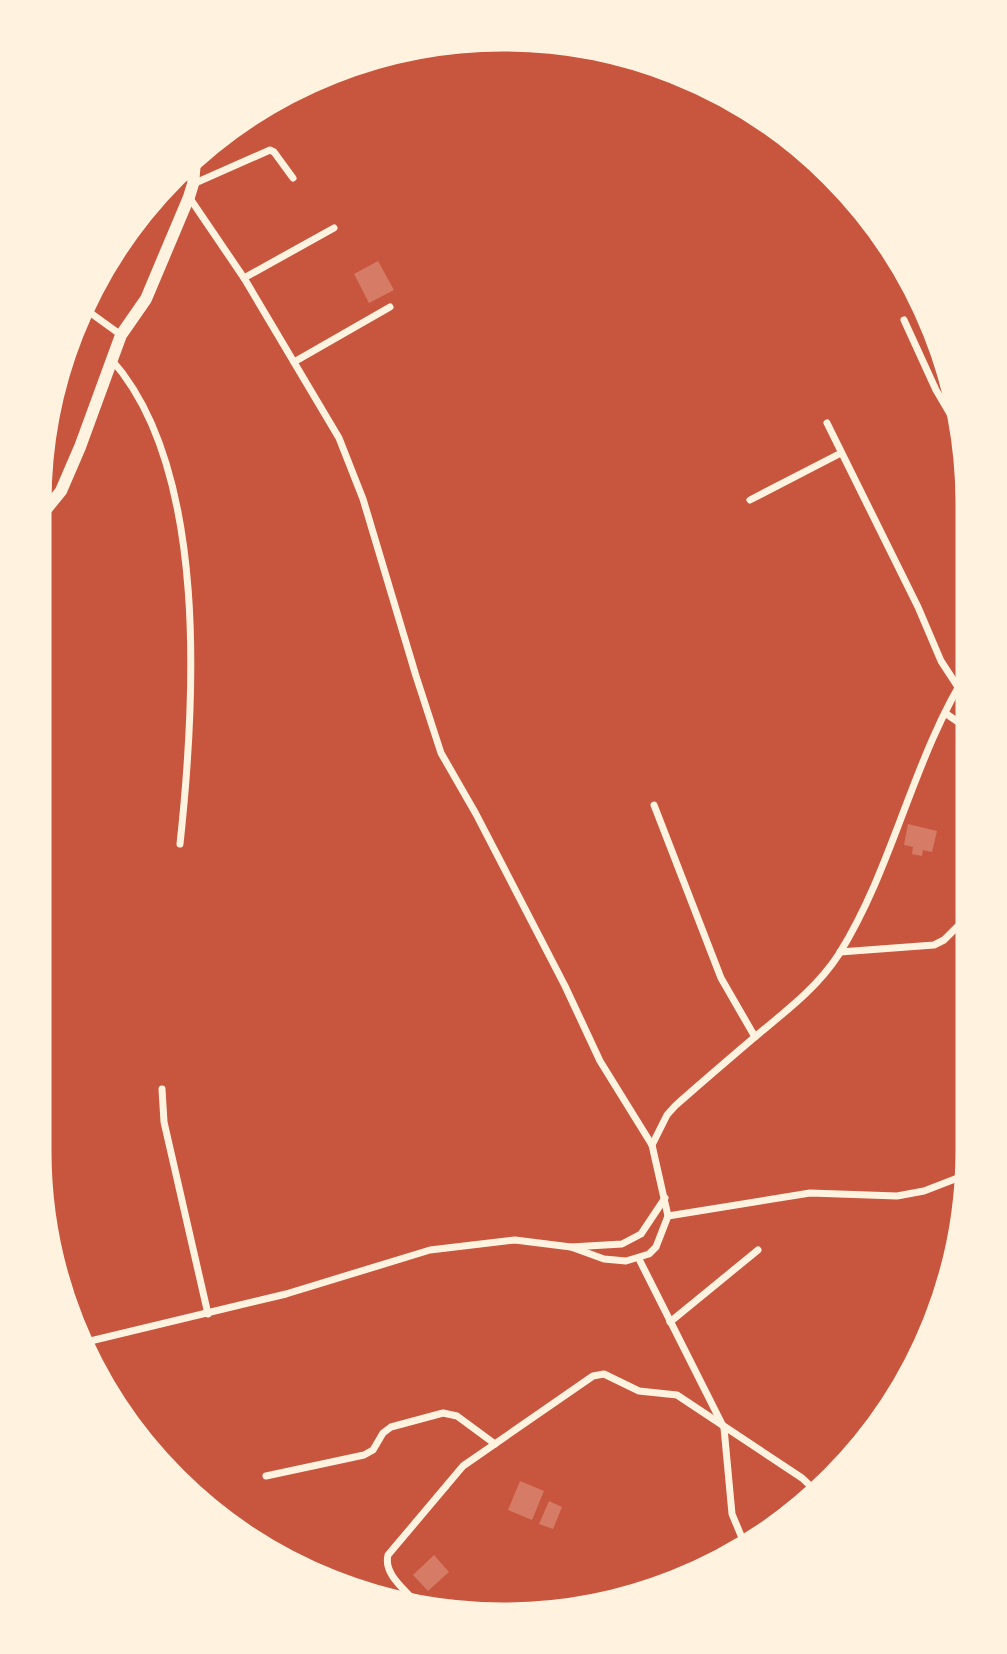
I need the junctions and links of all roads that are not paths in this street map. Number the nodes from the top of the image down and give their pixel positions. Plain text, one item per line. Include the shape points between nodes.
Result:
1 (194, 168) edge
2 (293, 178) dead end
3 (193, 184) junction
4 (189, 197) junction
5 (334, 228) dead end
6 (244, 278) junction
7 (390, 307) dead end
8 (90, 312) edge
9 (904, 320) dead end
10 (121, 335) junction
11 (111, 359) junction
12 (294, 362) junction
13 (951, 416) edge
14 (827, 423) dead end
15 (841, 453) junction
16 (750, 500) dead end
17 (47, 507) edge
18 (960, 684) edge
19 (958, 687) junction
20 (945, 713) junction
21 (960, 723) edge
22 (654, 806) dead end
23 (180, 844) dead end
24 (960, 924) edge
25 (840, 952) junction
26 (755, 1037) junction
27 (162, 1089) dead end
28 (652, 1145) junction
29 (959, 1178) edge
30 (665, 1198) junction
31 (668, 1216) junction
32 (571, 1247) junction
33 (758, 1250) dead end
34 (639, 1259) junction
35 (208, 1314) junction
36 (670, 1322) junction
37 (89, 1341) edge
38 (724, 1428) junction
39 (495, 1444) junction
40 (266, 1476) dead end
41 (811, 1487) edge
42 (743, 1539) edge
43 (412, 1597) edge

1 - 3 highway
2 - 3 street via 270,149
3 - 4 highway
4 - 6 street
4 - 10 highway via 146,299
5 - 6 street
6 - 12 street
7 - 12 street
8 - 10 street
9 - 13 street
10 - 11 highway
11 - 17 highway via 80,447 61,491
11 - 23 street via 138,393 180,518 191,662
12 - 28 street via 339,438 363,499 441,752 600,1061
14 - 15 street
15 - 16 street
15 - 19 street via 941,661
18 - 19 street
19 - 20 street
20 - 21 street
20 - 25 street via 888,857
22 - 26 street via 721,978
24 - 25 street via 934,945
25 - 26 street via 804,996
26 - 28 street via 675,1106
27 - 35 street via 164,1122
28 - 30 street
29 - 31 street via 897,1196 810,1193
30 - 31 street
30 - 32 street via 641,1234 632,1239 622,1244
31 - 34 street via 656,1247
32 - 34 street via 604,1259
32 - 35 street via 515,1240 430,1250
33 - 36 street
34 - 36 street
35 - 37 street
36 - 38 street
38 - 39 street via 677,1395 639,1391 599,1374
38 - 41 street
38 - 42 street via 732,1514
39 - 40 street via 457,1416 443,1413 391,1427 373,1450 363,1455
39 - 43 street via 463,1466 388,1555 389,1570

